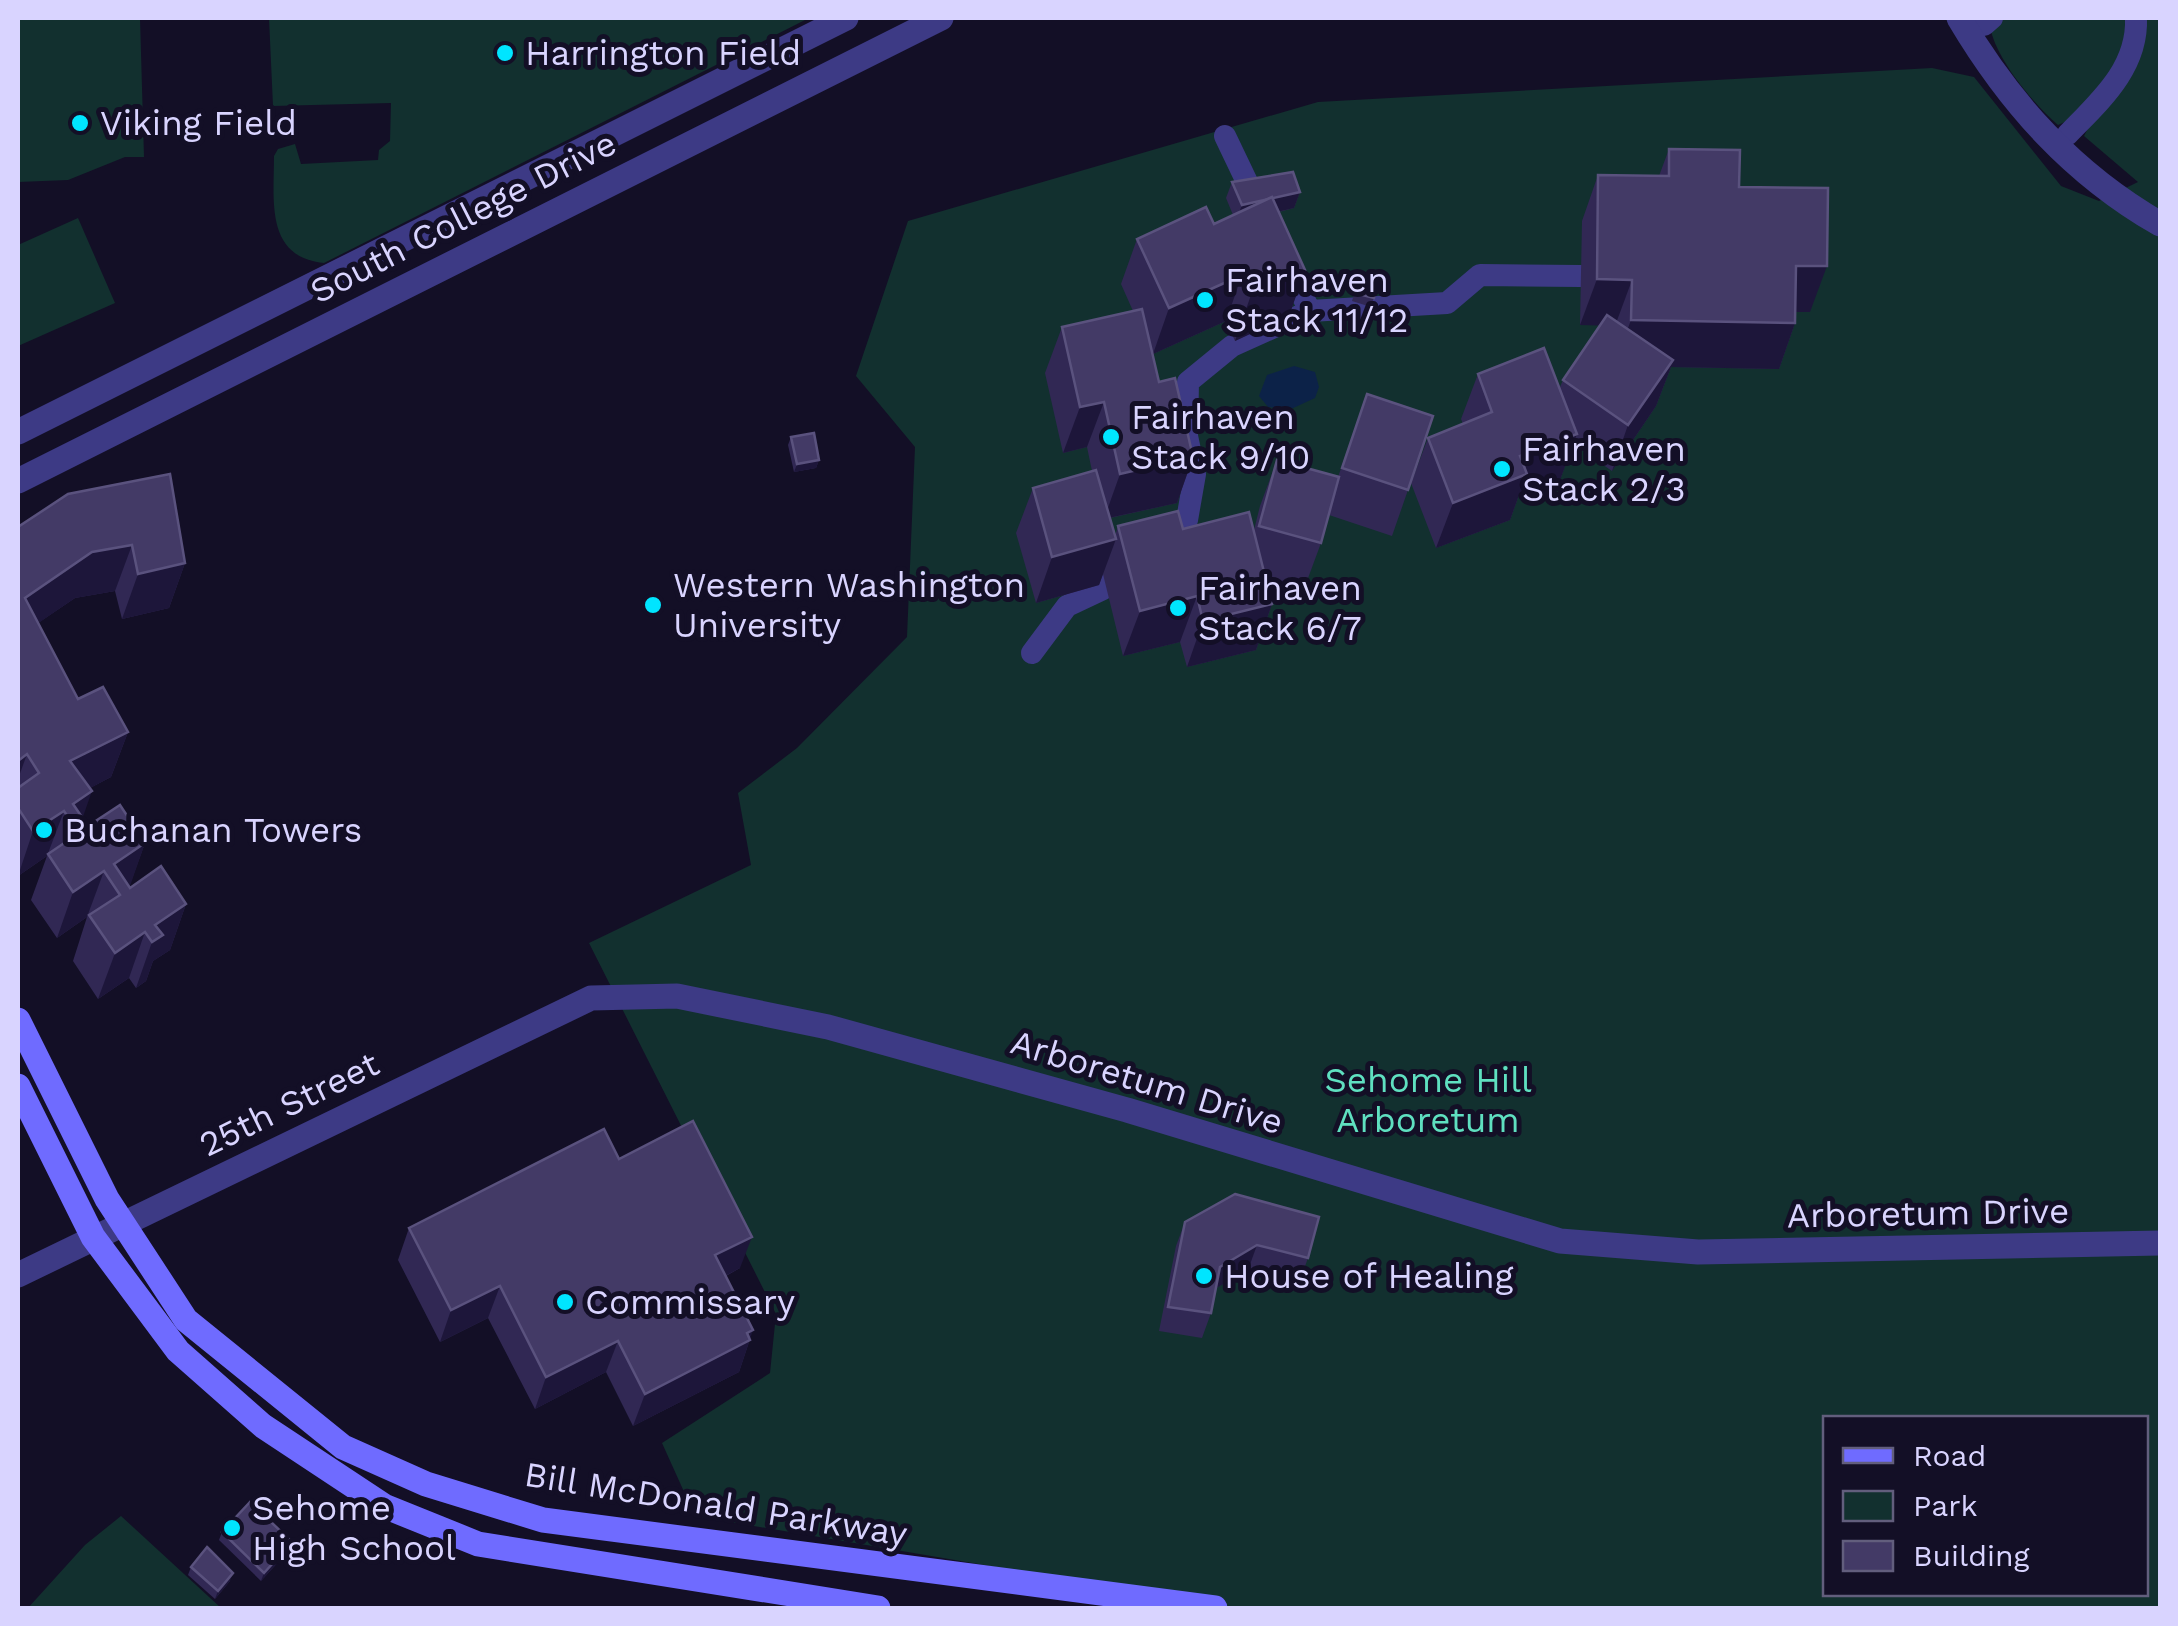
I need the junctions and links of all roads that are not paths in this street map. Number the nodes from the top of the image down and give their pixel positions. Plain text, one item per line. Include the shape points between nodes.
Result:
1 (846, 18) edge
2 (941, 18) edge
3 (2136, 18) edge
4 (1978, 26) edge
5 (2068, 134) dead end
6 (1225, 136) dead end
7 (2160, 224) edge
8 (1581, 276) dead end
9 (1310, 311) junction
10 (18, 432) edge
11 (18, 481) edge
12 (1032, 653) dead end
13 (591, 998) joint
14 (18, 1020) edge
15 (18, 1086) edge
16 (123, 1223) junction
17 (94, 1237) junction
18 (2160, 1243) edge
19 (18, 1275) edge
20 (878, 1608) edge
21 (1214, 1608) edge

1 - 10 street, South College Drive
2 - 11 street, South College Drive
3 - 5 street via 2125,68
4 - 7 street via 2023,112 2056,147
6 - 9 street
8 - 9 street via 1480,275 1448,303
9 - 12 street via 1232,346 1188,382 1187,436 1195,474 1188,520 1167,550 1098,567 1103,589 1067,606
13 - 16 street, 25th Street
13 - 18 street, Arboretum Drive via 677,996 828,1027 1560,1241 1698,1252
14 - 16 main road, Bill McDonald Parkway
15 - 17 main road
16 - 17 street, 25th Street
16 - 21 main road, Bill McDonald Parkway via 186,1320 342,1447 426,1484 543,1520
17 - 19 street, 25th Street
17 - 20 main road via 178,1351 264,1426 384,1506 478,1544

